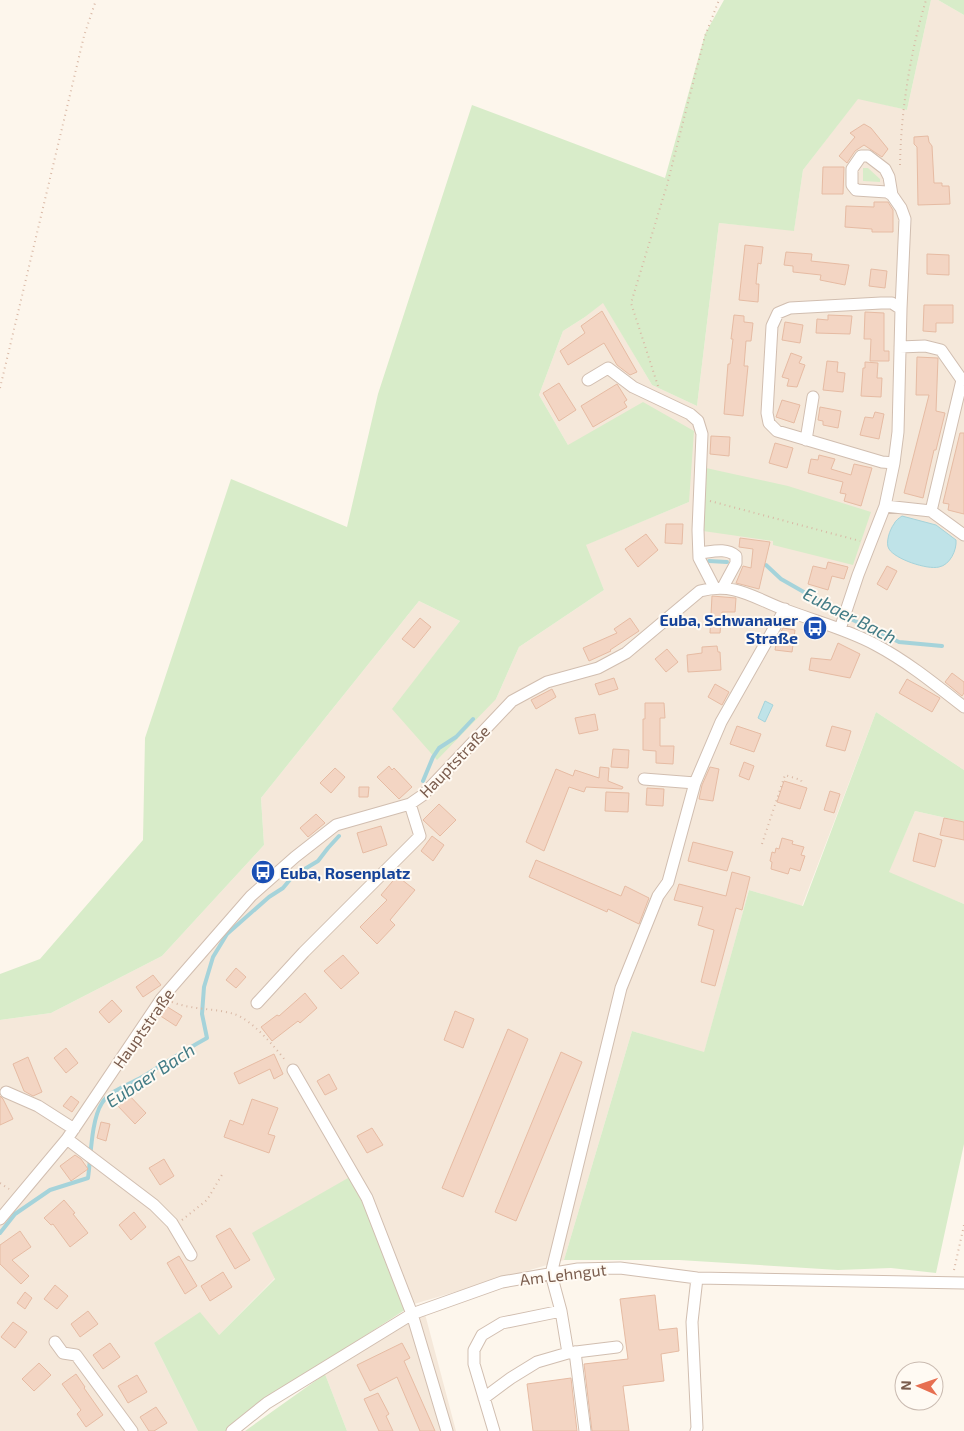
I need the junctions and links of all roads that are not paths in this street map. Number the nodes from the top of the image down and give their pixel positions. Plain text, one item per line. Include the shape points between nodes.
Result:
1 (892, 195) dead end
2 (901, 309) junction
3 (900, 347) junction
4 (963, 379) edge
5 (588, 380) dead end
6 (813, 397) dead end
7 (806, 440) junction
8 (894, 463) junction
9 (885, 506) junction
10 (931, 511) junction
11 (964, 535) edge
12 (699, 553) junction
13 (719, 587) junction
14 (785, 609) junction
15 (841, 626) junction
16 (964, 707) edge
17 (644, 779) dead end
18 (695, 783) junction
19 (410, 804) junction
20 (257, 1003) dead end
21 (293, 1070) road end
22 (6, 1092) dead end
23 (71, 1134) junction
24 (0, 1219) edge
25 (191, 1255) dead end
26 (551, 1274) junction
27 (697, 1278) junction
28 (964, 1283) edge
29 (561, 1311) junction
30 (412, 1314) junction
31 (55, 1342) dead end
32 (617, 1347) dead end
33 (572, 1353) junction
34 (484, 1398) junction
35 (132, 1431) edge
36 (232, 1431) edge
37 (448, 1431) edge
38 (494, 1431) edge
39 (585, 1431) edge
40 (696, 1431) edge

1 - 2 street via 905,219
2 - 3 street
2 - 7 street via 892,303 881,303 790,308 778,313 772,326 769,423 777,431
3 - 4 street via 925,346 941,350
3 - 8 street
4 - 10 street
5 - 12 street via 608,368 633,387 698,420 702,434
6 - 7 street
7 - 8 street
8 - 9 street
9 - 10 street
9 - 15 street
10 - 11 street
12 - 13 street via 699,558
12 - 13 street via 725,550 736,556 736,563
13 - 14 street via 733,588
13 - 19 street, Hauptstraße via 700,591 626,652 598,668 547,682 512,701 423,796
14 - 15 street
14 - 18 street via 721,722
15 - 16 street via 904,661
17 - 18 street
18 - 26 street via 668,882 658,896 621,988
19 - 20 street via 420,836
19 - 23 street, Hauptstraße via 336,826 251,896 162,998
21 - 30 street via 367,1198
22 - 23 street via 38,1106
23 - 24 street, Hauptstraße
23 - 25 street via 86,1152 172,1223
26 - 27 street, Am Lehngut via 578,1269 620,1268
26 - 29 street
26 - 30 street, Am Lehngut via 502,1282
27 - 28 street, Am Lehngut
27 - 40 street via 692,1322
29 - 33 street
29 - 34 street via 502,1323 482,1335 474,1350 474,1364
30 - 36 street, Am Lehngut via 267,1402
30 - 37 street
31 - 35 street via 64,1353 76,1355
32 - 33 street
33 - 34 street via 537,1362
33 - 39 street
34 - 38 street

